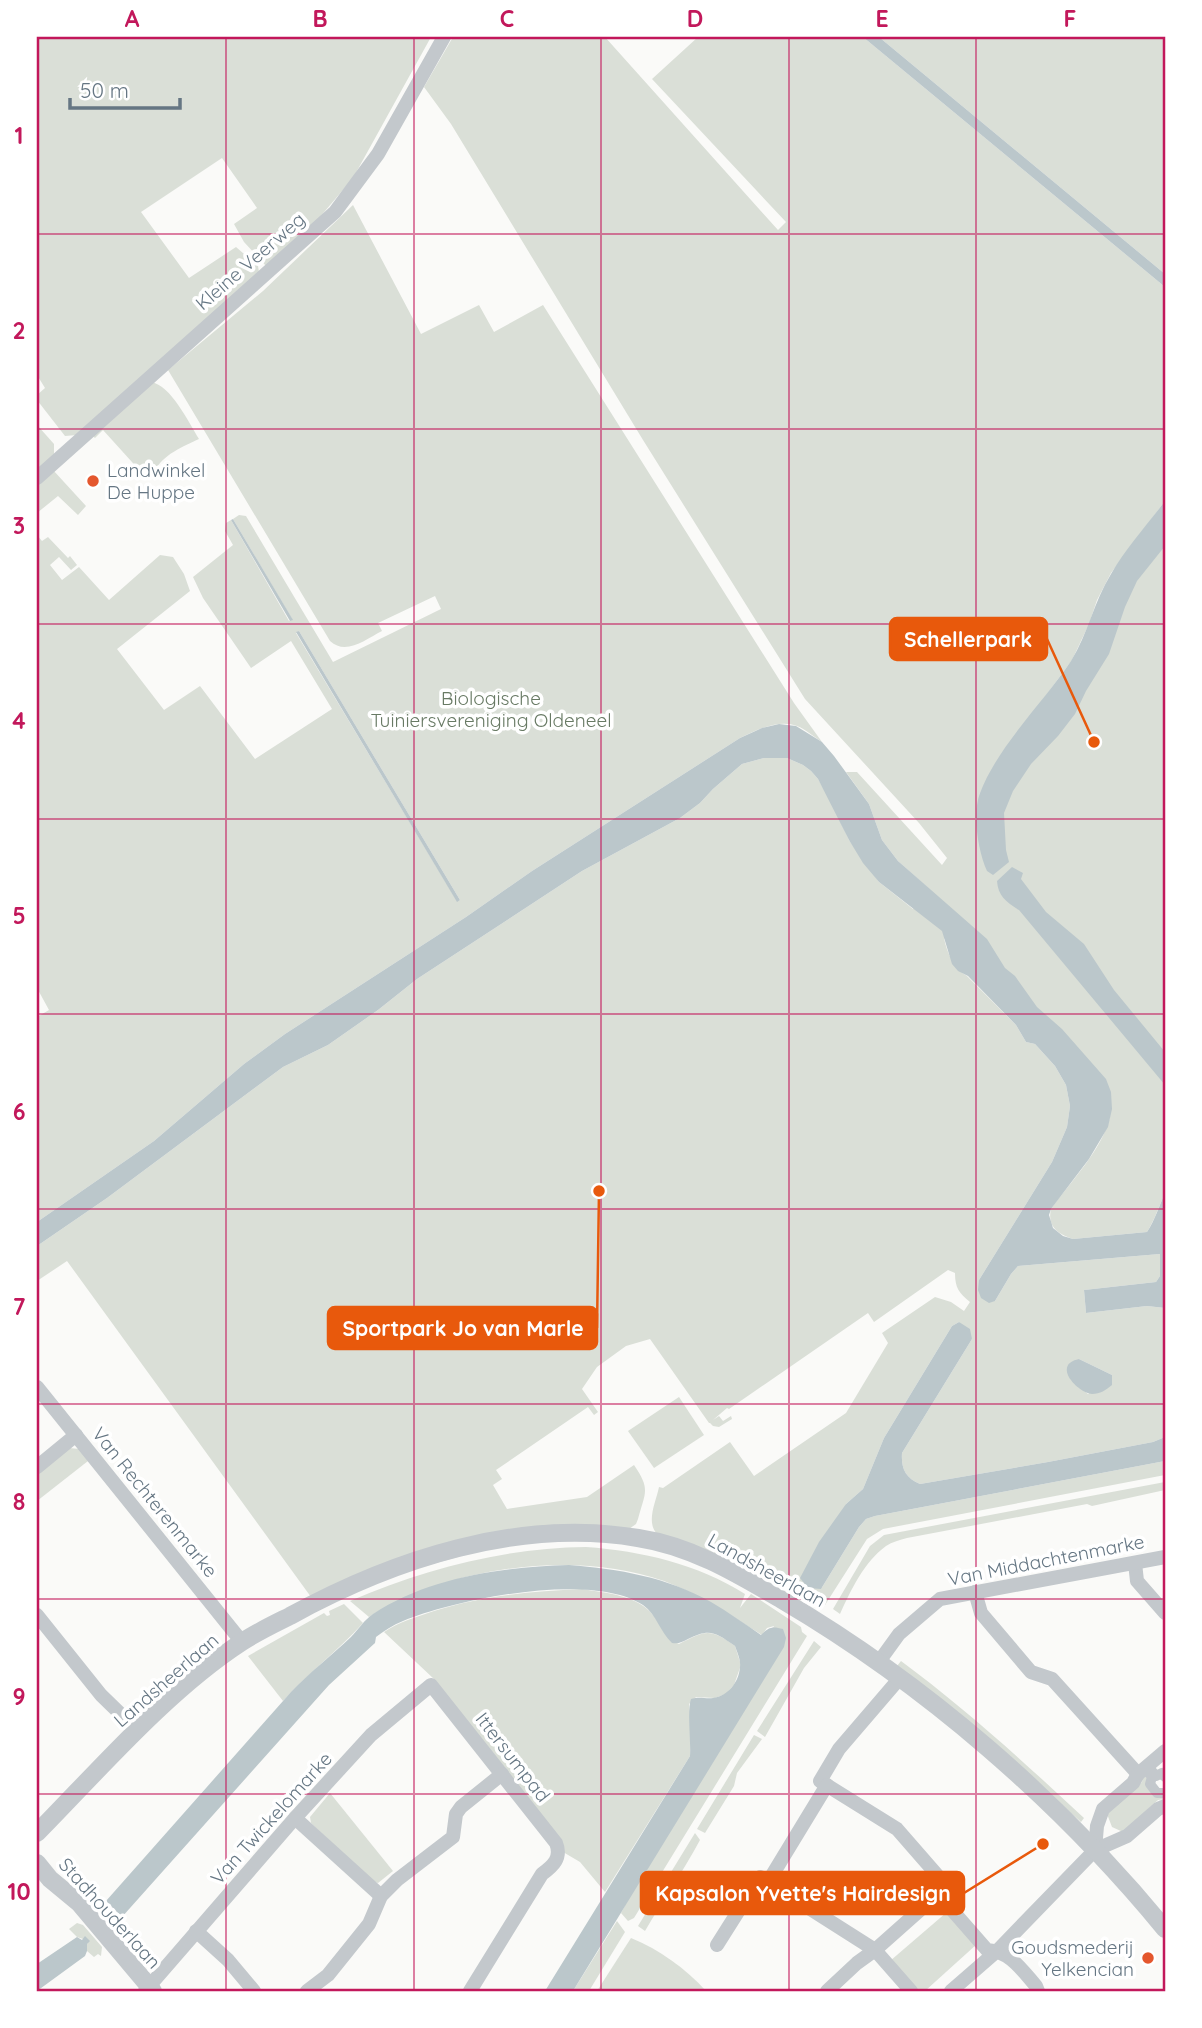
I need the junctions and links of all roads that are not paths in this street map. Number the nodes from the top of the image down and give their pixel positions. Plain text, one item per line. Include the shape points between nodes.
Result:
1 (444, 37) edge
2 (37, 478) edge
3 (37, 1387) edge
4 (76, 1435) junction
5 (37, 1466) edge
6 (1165, 1557) edge
7 (1135, 1563) junction
8 (975, 1592) junction
9 (1165, 1613) edge
10 (37, 1615) edge
11 (242, 1642) junction
12 (878, 1663) junction
13 (899, 1679) junction
14 (431, 1685) joint
15 (138, 1731) junction
16 (1165, 1751) edge
17 (502, 1774) junction
18 (1138, 1774) junction
19 (1165, 1777) edge
20 (827, 1785) junction
21 (1165, 1793) edge
22 (1165, 1806) edge
23 (1103, 1809) junction
24 (295, 1818) junction
25 (37, 1833) edge
26 (1128, 1836) junction
27 (1096, 1850) junction
28 (37, 1863) edge
29 (768, 1882) junction
30 (938, 1894) junction
31 (381, 1896) junction
32 (1165, 1928) edge
33 (196, 1931) junction
34 (717, 1945) dead end
35 (875, 1950) junction
36 (997, 1951) junction
37 (149, 1990) edge
38 (254, 1991) edge
39 (307, 1991) edge
40 (470, 1991) edge
41 (827, 1991) edge
42 (911, 1991) edge
43 (951, 1991) edge
44 (1038, 1991) edge

1 - 2 street, Kleine Veerweg via 378,154 335,212
3 - 4 street, Van Rechterenmarke
4 - 5 street
4 - 11 street, Van Rechterenmarke
6 - 7 street, Van Middachtenmarke
7 - 8 street, Van Middachtenmarke
7 - 9 street via 1137,1581
8 - 12 street, Van Middachtenmarke via 940,1599 899,1634
8 - 18 street via 981,1612 1031,1672 1052,1679
10 - 15 street via 101,1695
11 - 12 street, Landsheerlaan via 325,1597 424,1558 534,1535 614,1534 718,1563
11 - 15 street, Landsheerlaan via 187,1684
12 - 13 street, Landsheerlaan
13 - 20 street via 839,1749 820,1781
13 - 27 street, Landsheerlaan via 960,1725
14 - 17 street, Ittersumpad
14 - 24 street, Van Twickelomarke via 371,1735
15 - 25 street, Landsheerlaan
16 - 18 street
17 - 31 street via 461,1807 453,1837
17 - 40 street, Ittersumpad via 556,1843 558,1856 542,1874
18 - 23 street
19 - 21 street via 1148,1772 1157,1793
20 - 29 street
20 - 30 street via 897,1829 938,1876
22 - 26 street
23 - 26 street via 1106,1829 1116,1836
23 - 27 street
24 - 31 street
24 - 33 street, Van Twickelomarke
26 - 27 street
27 - 32 street, Landsheerlaan
27 - 36 street
28 - 37 street, Stadhouderlaan via 79,1903
29 - 34 street via 760,1877
29 - 35 street
30 - 35 street
30 - 36 street via 987,1950
31 - 39 street via 369,1924 328,1975
33 - 37 street, Van Twickelomarke
33 - 38 street
35 - 41 street
35 - 42 street
36 - 43 street
36 - 44 street via 1012,1958

